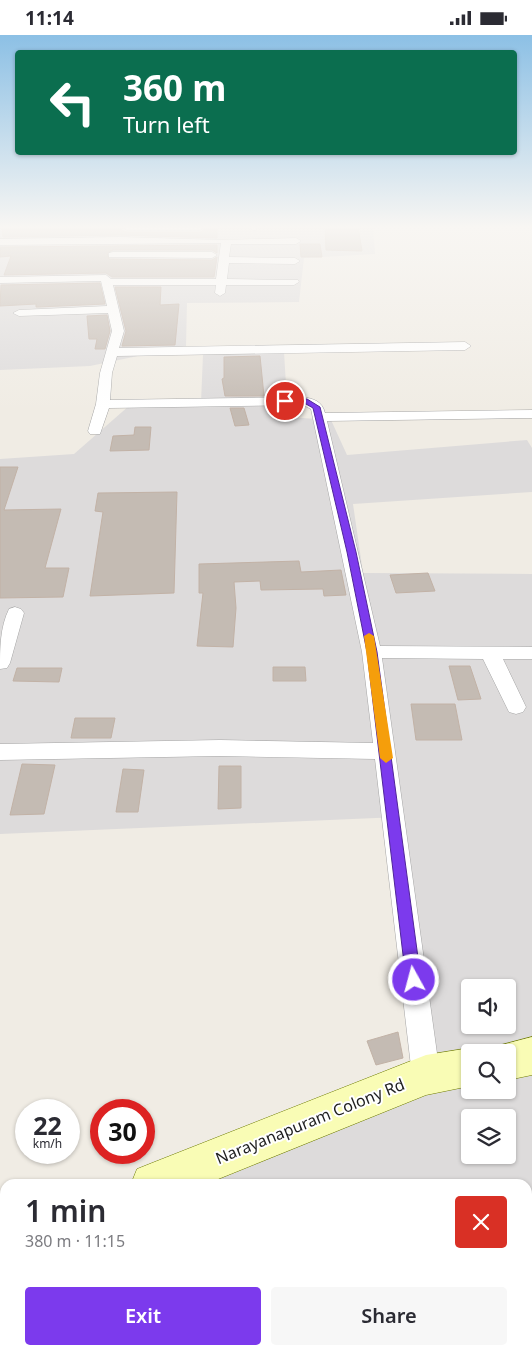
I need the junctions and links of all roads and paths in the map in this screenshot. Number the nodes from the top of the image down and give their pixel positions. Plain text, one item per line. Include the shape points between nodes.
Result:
1 (113, 288) edge
2 (221, 288) edge
3 (220, 295) dead end
4 (114, 309) junction
5 (19, 313) dead end
6 (466, 346) dead end
7 (112, 352) junction
8 (103, 405) junction
9 (532, 414) edge
10 (318, 417) junction
11 (94, 431) dead end
12 (15, 613) dead end
13 (372, 652) junction
14 (490, 653) junction
15 (532, 653) edge
16 (0, 663) edge
17 (516, 707) dead end
18 (386, 751) junction
19 (0, 752) edge
20 (532, 1056) edge
21 (516, 1059) edge
22 (461, 1069) edge
23 (426, 1075) junction
24 (165, 1179) edge

1 - 4 street
2 - 3 street
4 - 5 street
4 - 7 street via 118,331
6 - 7 street
7 - 8 street
8 - 10 street via 303,401 315,405
8 - 11 street
9 - 10 street
10 - 13 street
12 - 16 street
13 - 14 street
13 - 18 street
14 - 15 street
14 - 17 street
18 - 19 street via 220,748
18 - 23 street
20 - 21 street
22 - 23 street, Narayanapuram Colony Rd
23 - 24 street, Narayanapuram Colony Rd

